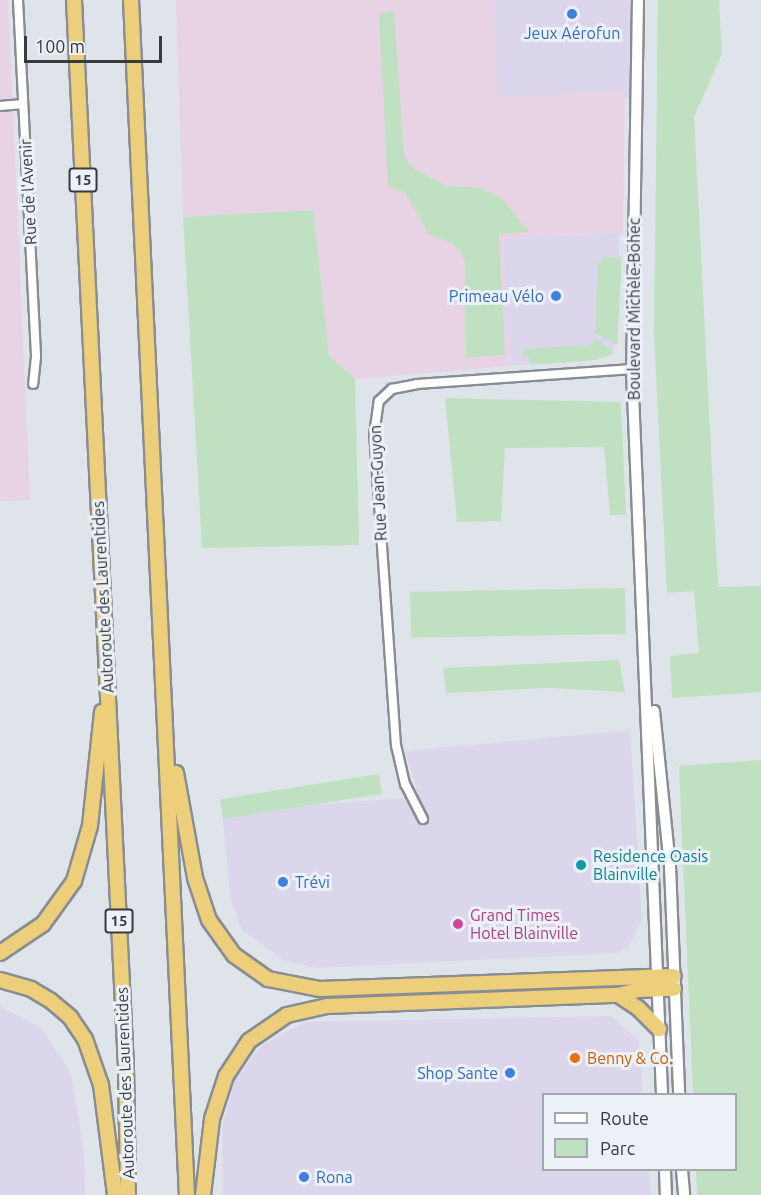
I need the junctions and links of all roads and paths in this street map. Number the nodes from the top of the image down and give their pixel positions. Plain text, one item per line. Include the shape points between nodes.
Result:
1 (18, 0) edge
2 (74, 0) edge
3 (131, 0) edge
4 (638, 0) edge
5 (23, 104) junction
6 (0, 106) edge
7 (632, 369) junction
8 (33, 384) dead end
9 (645, 618) junction
10 (106, 671) junction
11 (167, 727) junction
12 (423, 819) dead end
13 (0, 953) edge
14 (0, 981) edge
15 (674, 982) junction
16 (657, 983) junction
17 (618, 996) junction
18 (659, 1029) junction
19 (662, 1093) edge
20 (679, 1093) edge
21 (665, 1171) edge
22 (682, 1171) edge
23 (115, 1195) edge
24 (128, 1195) edge
25 (187, 1195) edge
26 (203, 1195) edge
27 (666, 1195) edge
28 (684, 1195) edge

1 - 5 street, Rue de l'Avenir
2 - 10 highway, Autoroute des Laurentides / 15
3 - 11 highway
4 - 7 street, Boulevard Michèle-Bohec
5 - 6 street
5 - 8 street, Rue de l'Avenir via 36,357
7 - 9 street, Boulevard Michèle-Bohec
7 - 12 street, Rue Jean-Guyon via 417,384 392,389 377,406 374,435 396,746 405,784
9 - 15 street, Boulevard Michèle-Bohec via 670,866
9 - 16 street, Boulevard Michèle-Bohec
10 - 13 highway via 90,820 80,865 66,896 50,917 25,939
10 - 24 highway, Autoroute des Laurentides / 15
11 - 16 highway via 195,878 206,911 234,955 268,979 320,989
11 - 25 highway
14 - 23 highway via 31,989 51,1001 70,1017 85,1039 101,1086
15 - 16 highway
15 - 20 street, Boulevard Michèle-Bohec
16 - 17 highway
16 - 18 street, Boulevard Michèle-Bohec
17 - 18 highway via 638,1008
17 - 26 highway via 327,1006 279,1019 244,1047 222,1085 212,1119
18 - 19 street, Boulevard Michèle-Bohec
21 - 27 street
22 - 28 street

